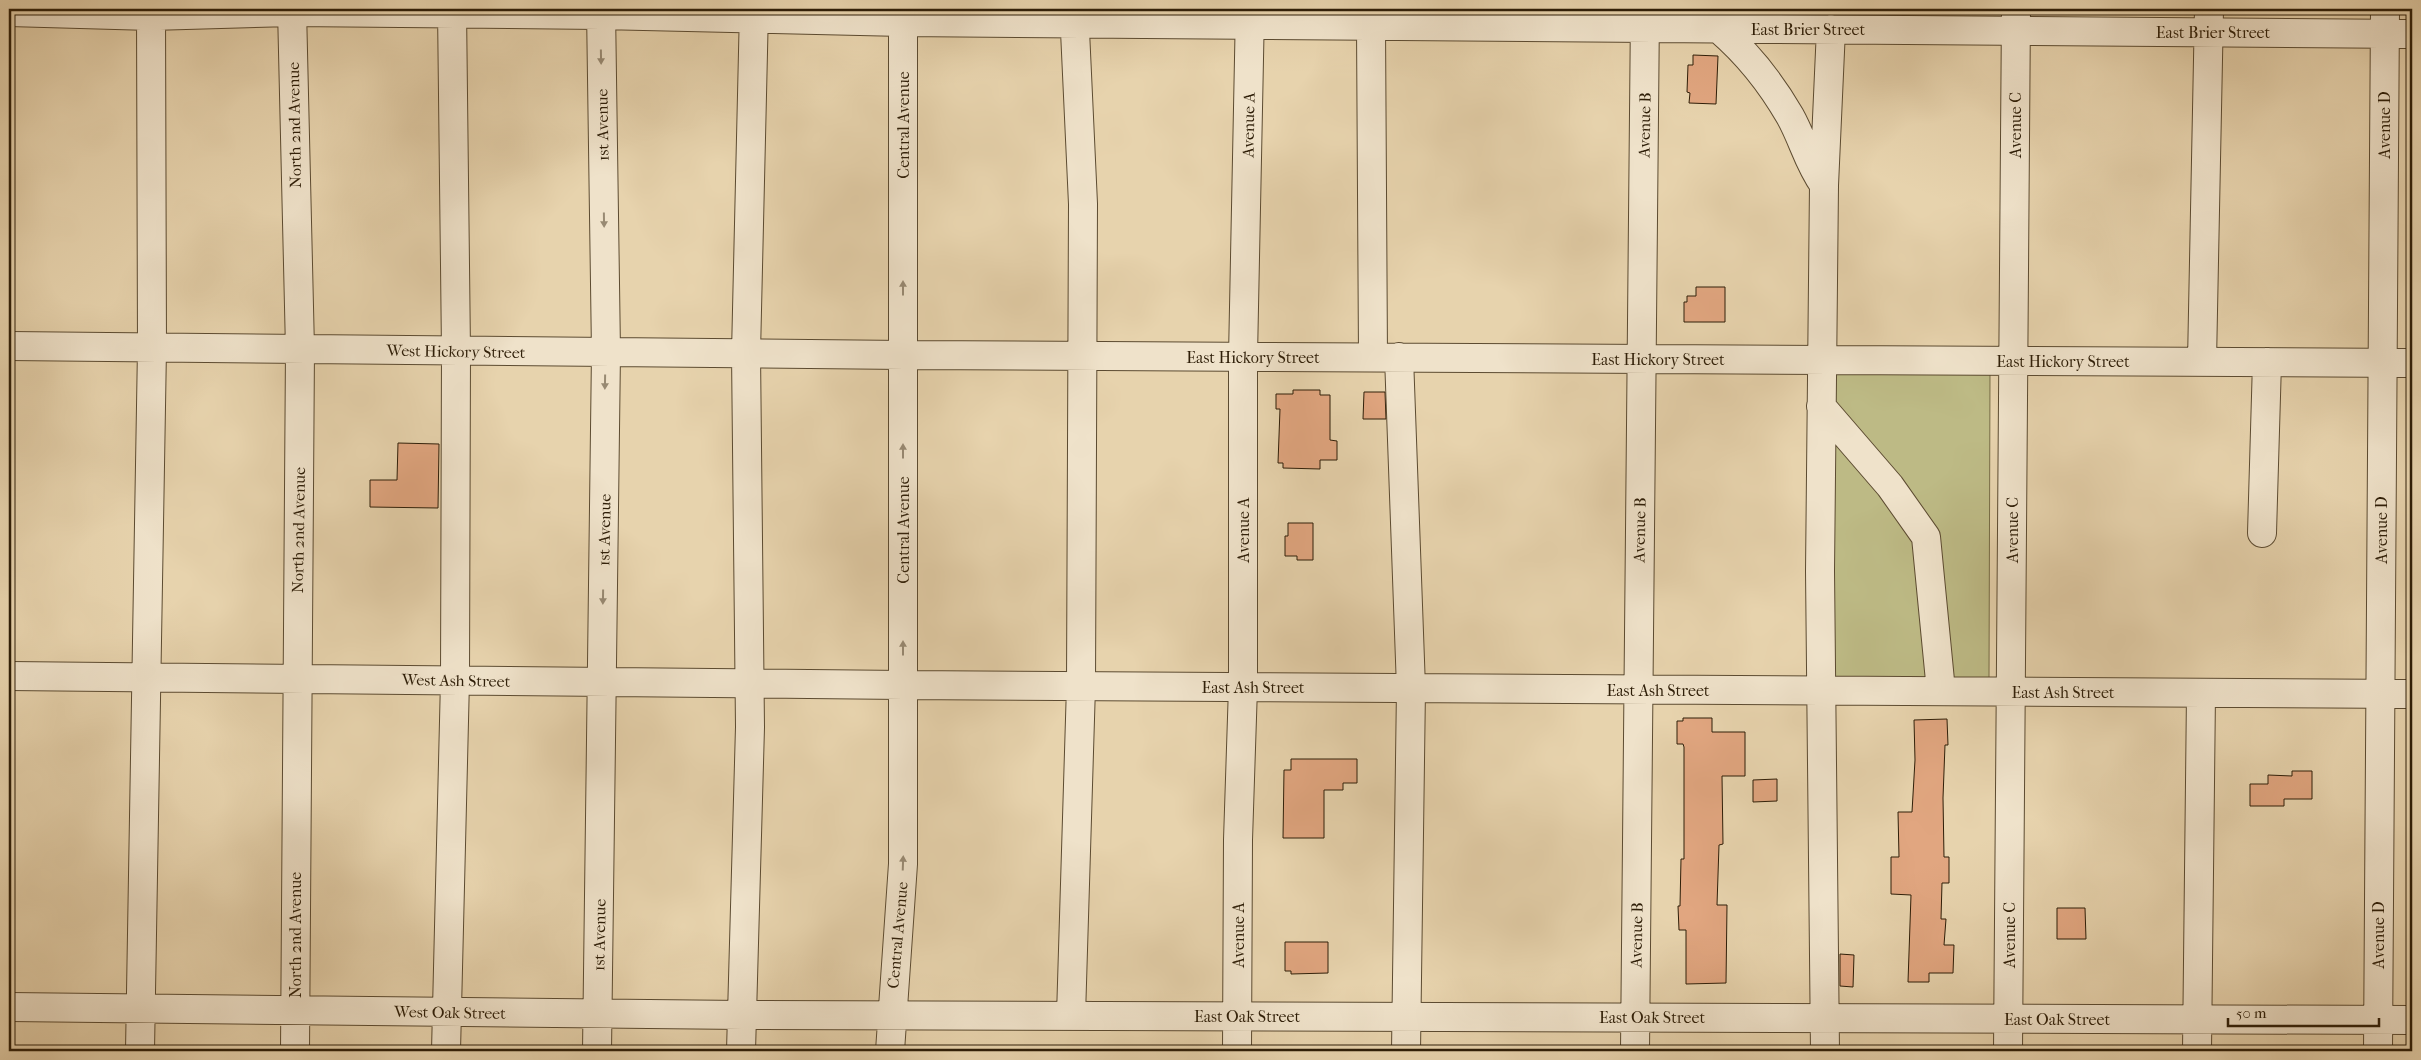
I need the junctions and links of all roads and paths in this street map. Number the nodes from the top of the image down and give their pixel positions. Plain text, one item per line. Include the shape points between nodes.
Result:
1 (292, 10) edge
2 (9, 12) edge
3 (151, 12) edge
4 (452, 12) edge
5 (601, 12) edge
6 (754, 14) edge
7 (903, 15) edge
8 (1074, 16) edge
9 (1250, 17) edge
10 (1645, 18) edge
11 (2016, 20) edge
12 (2208, 20) edge
13 (2385, 21) edge
14 (1371, 26) junction
15 (1719, 29) junction
16 (1831, 29) junction
17 (2412, 34) edge
18 (1824, 185) junction
19 (9, 346) edge
20 (152, 348) junction
21 (300, 349) junction
22 (456, 351) junction
23 (606, 352) junction
24 (746, 353) junction
25 (904, 355) junction
26 (1082, 356) junction
27 (1243, 357) junction
28 (1386, 357) junction
29 (1641, 359) junction
30 (1822, 360) junction
31 (2013, 361) junction
32 (2202, 362) junction
33 (2267, 362) junction
34 (2383, 363) junction
35 (2412, 363) edge
36 (1821, 406) junction
37 (2262, 533) dead end
38 (9, 676) edge
39 (147, 678) junction
40 (297, 679) junction
41 (455, 680) junction
42 (602, 682) junction
43 (750, 683) junction
44 (903, 685) junction
45 (1081, 686) junction
46 (1243, 687) junction
47 (1411, 688) junction
48 (1638, 690) junction
49 (1820, 691) junction
50 (1941, 691) junction
51 (2010, 692) junction
52 (2201, 693) junction
53 (2380, 694) junction
54 (2412, 694) edge
55 (9, 1008) edge
56 (140, 1009) junction
57 (295, 1010) junction
58 (447, 1012) junction
59 (598, 1013) junction
60 (742, 1015) junction
61 (891, 1015) junction
62 (1071, 1016) junction
63 (1238, 1016) junction
64 (1406, 1017) junction
65 (1635, 1017) junction
66 (1826, 1018) junction
67 (2008, 1019) junction
68 (2197, 1019) junction
69 (2378, 1020) junction
70 (2412, 1020) edge
71 (140, 1051) edge
72 (295, 1051) edge
73 (446, 1051) edge
74 (597, 1051) edge
75 (741, 1051) edge
76 (890, 1051) edge
77 (1238, 1051) edge
78 (1406, 1051) edge
79 (1635, 1051) edge
80 (1825, 1051) edge
81 (2008, 1051) edge
82 (2197, 1051) edge
83 (2378, 1051) edge

1 - 3 street, East Brier Street
1 - 4 street, East Brier Street
1 - 21 street, North 2nd Avenue
2 - 3 street, East Brier Street
3 - 20 street
4 - 5 street, East Brier Street
4 - 22 street
5 - 6 street, East Brier Street
5 -> 23 street, 1st Avenue
6 - 7 street, East Brier Street
6 - 24 street
7 - 8 street, East Brier Street
25 -> 7 street, Central Avenue
8 - 9 street, East Brier Street
8 - 26 street via 1083,204
9 - 14 street, East Brier Street
9 - 27 street, Avenue A
10 - 14 street, East Brier Street
10 - 15 street, East Brier Street
10 - 29 street, Avenue B
11 - 12 street, East Brier Street
11 - 16 street, East Brier Street
11 - 31 street, Avenue C
12 - 13 street, East Brier Street
12 - 32 street
13 - 17 street, East Brier Street
13 - 34 street, Avenue D
14 - 28 street
15 - 16 street, East Brier Street
15 - 18 street via 1739,46 1765,78 1790,116 1812,169
16 - 18 street
18 - 30 street
19 - 20 street, West Hickory Street
20 - 21 street, West Hickory Street
20 - 39 street
21 - 22 street, West Hickory Street
21 - 40 street, North 2nd Avenue
22 - 23 street, West Hickory Street
22 - 41 street
23 - 24 street, West Hickory Street
23 -> 42 street, 1st Avenue
24 - 25 street, West Hickory Street
24 - 43 street
25 - 26 street, East Hickory Street
44 -> 25 street, Central Avenue
26 - 27 street, East Hickory Street
26 - 45 street
27 - 28 street, East Hickory Street
27 - 46 street, Avenue A
28 - 29 street, East Hickory Street
28 - 47 street
29 - 30 street, East Hickory Street
29 - 48 street, Avenue B
30 - 31 street, East Hickory Street
30 - 36 street
31 - 32 street, East Hickory Street
31 - 51 street, Avenue C
32 - 33 street, East Hickory Street
33 - 34 street, East Hickory Street
33 - 37 street
34 - 35 street, East Hickory Street
34 - 53 street, Avenue D
36 - 49 street
36 - 50 street via 1890,486 1926,537
38 - 39 street, West Ash Street
39 - 40 street, West Ash Street
39 - 56 street
40 - 41 street, West Ash Street
40 - 57 street, North 2nd Avenue
41 - 42 street, West Ash Street
41 - 58 street
42 - 43 street, West Ash Street
42 - 59 street, 1st Avenue
43 - 44 street, West Ash Street
43 - 60 street
44 - 45 street, East Ash Street
61 -> 44 street, Central Avenue via 903,864
45 - 46 street, East Ash Street
45 - 62 street
46 - 47 street, East Ash Street
46 - 63 street, Avenue A via 1238,840
47 - 48 street, East Ash Street
47 - 64 street
48 - 49 street, East Ash Street
48 - 65 street, Avenue B
49 - 50 street, East Ash Street
49 - 66 street
50 - 51 street, East Ash Street
51 - 52 street, East Ash Street
51 - 67 street, Avenue C
52 - 53 street, East Ash Street
52 - 68 street
53 - 54 street, East Ash Street
53 - 69 street, Avenue D
55 - 56 street, West Oak Street
56 - 57 street, West Oak Street
56 - 71 street
57 - 58 street, West Oak Street
57 - 72 street, North 2nd Avenue
58 - 59 street, West Oak Street
58 - 73 street
59 - 60 street, West Oak Street
59 - 74 street, 1st Avenue
60 - 61 street, West Oak Street
60 - 75 street
61 - 62 street, East Oak Street
61 - 76 street, Central Avenue
62 - 63 street, East Oak Street
63 - 64 street, East Oak Street
63 - 77 street, Avenue A
64 - 65 street, East Oak Street
64 - 78 street
65 - 66 street, East Oak Street
65 - 79 street, Avenue B
66 - 67 street, East Oak Street
66 - 80 street
67 - 68 street, East Oak Street
67 - 81 street, Avenue C
68 - 69 street, East Oak Street
68 - 82 street
69 - 70 street, East Oak Street
69 - 83 street, Avenue D

